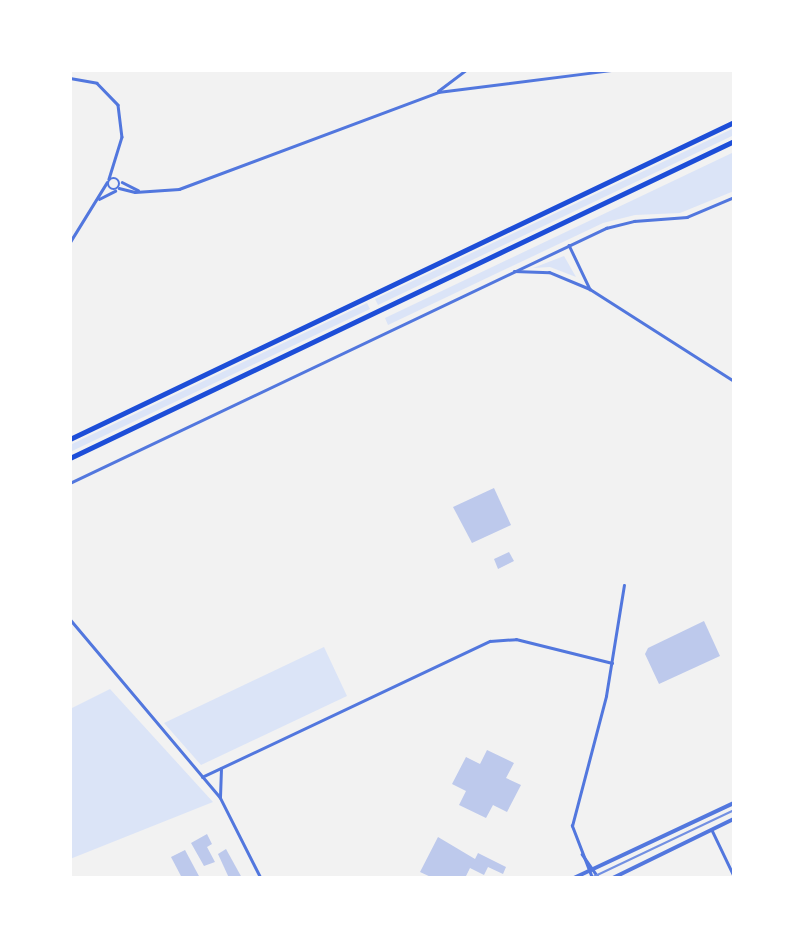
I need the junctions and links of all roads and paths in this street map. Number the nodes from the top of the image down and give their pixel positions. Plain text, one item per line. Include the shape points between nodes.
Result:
1 (466, 70) edge
2 (611, 70) edge
3 (705, 70) edge
4 (719, 70) edge
5 (70, 78) edge
6 (438, 92) junction
7 (734, 121) edge
8 (734, 141) edge
9 (116, 164) junction
10 (118, 179) junction
11 (108, 181) junction
12 (118, 189) junction
13 (141, 191) junction
14 (734, 197) edge
15 (96, 200) junction
16 (70, 242) edge
17 (569, 245) junction
18 (514, 271) junction
19 (590, 289) junction
20 (734, 381) edge
21 (70, 439) edge
22 (70, 458) edge
23 (70, 483) edge
24 (624, 585) dead end
25 (70, 619) edge
26 (612, 663) junction
27 (221, 769) junction
28 (202, 776) junction
29 (220, 797) junction
30 (734, 803) edge
31 (734, 819) edge
32 (712, 830) junction
33 (582, 854) junction
34 (594, 869) junction
35 (589, 872) junction
36 (734, 876) edge
37 (261, 878) edge
38 (574, 878) edge
39 (592, 878) edge
40 (599, 878) edge
41 (613, 878) edge

1 - 6 street
2 - 6 street
3 - 4 street
5 - 9 street via 91,81 114,99 122,126
6 - 13 street via 191,185
7 - 21 main road
8 - 22 main road
9 - 10 street
9 - 11 street
10 - 11 street
10 - 12 street
10 - 13 street
11 - 12 street via 109,189
11 - 15 street
12 - 13 street
12 - 15 street
14 - 17 street via 687,218 615,225
15 - 16 street
17 - 18 street
17 - 19 street
18 - 19 street via 549,272
18 - 23 street
19 - 20 street
24 - 26 street
25 - 28 street
26 - 27 street via 516,639 490,641
26 - 33 street via 572,825
27 - 28 street
27 - 29 street
28 - 29 street
29 - 37 street
30 - 34 street
31 - 32 street
32 - 36 street
32 - 41 street
33 - 34 street
33 - 35 street
34 - 35 street
34 - 40 street
35 - 38 street
35 - 39 street

